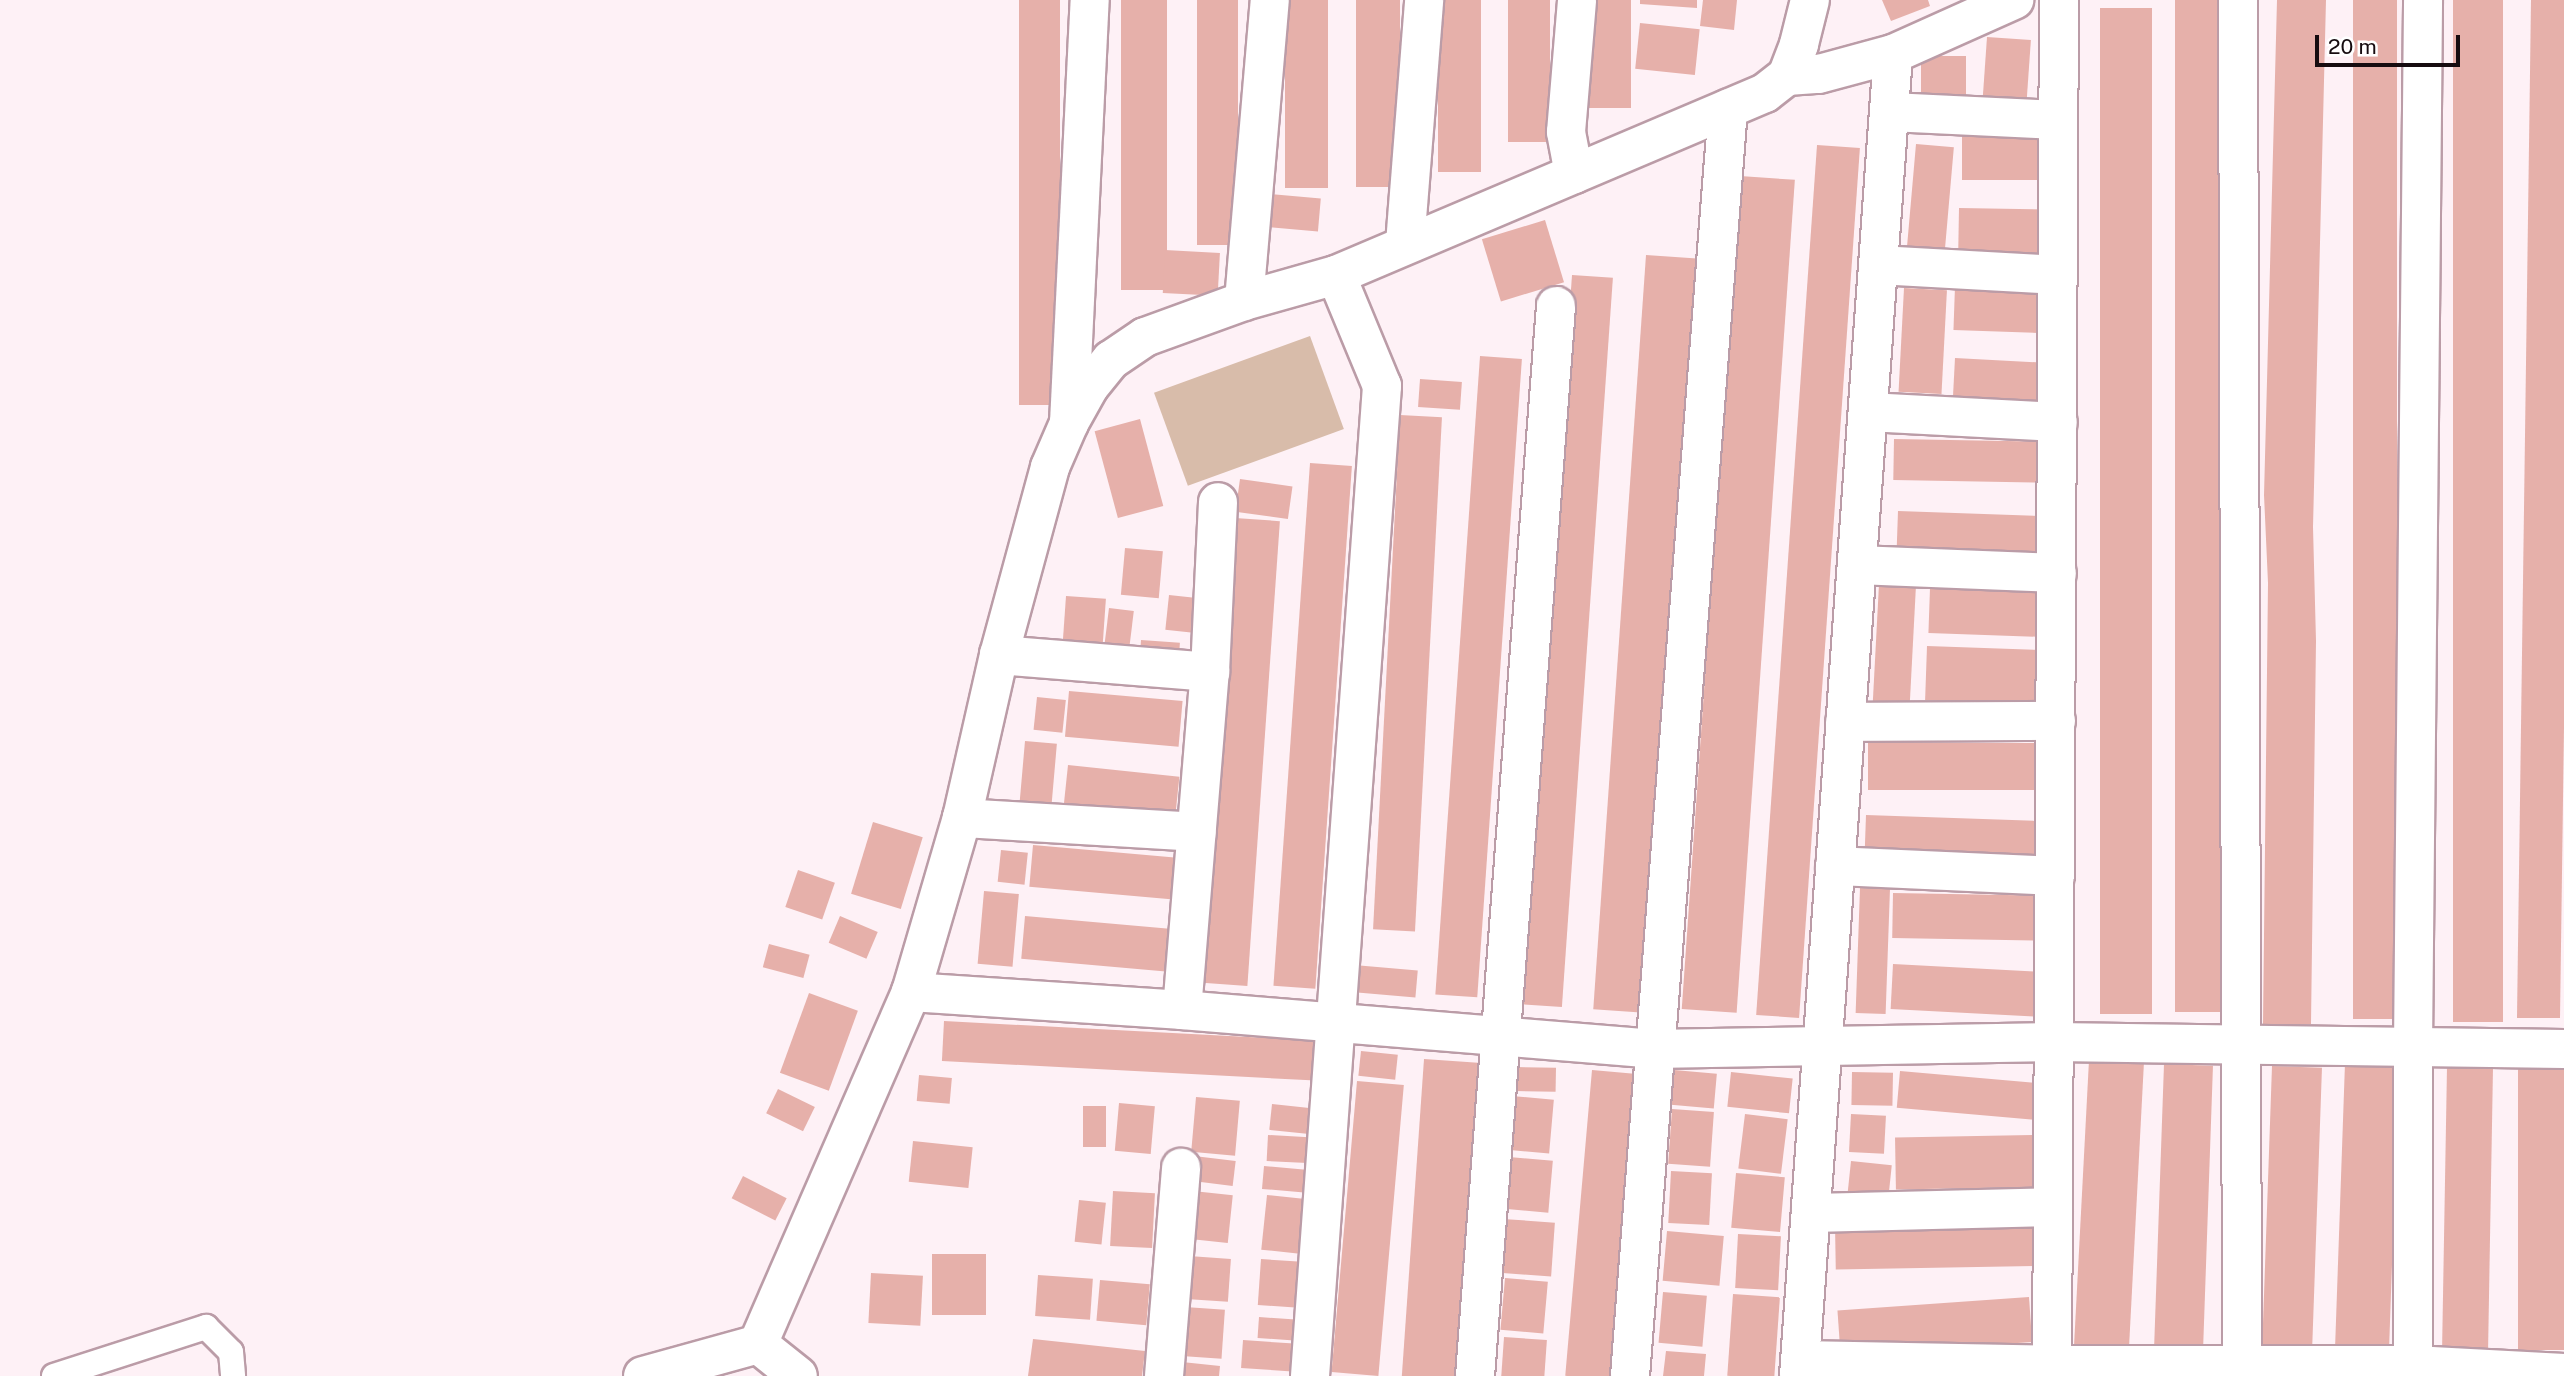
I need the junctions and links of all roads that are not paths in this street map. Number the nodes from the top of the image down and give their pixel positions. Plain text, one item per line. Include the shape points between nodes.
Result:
1 (1090, 0) edge
2 (1270, 0) edge
3 (1424, 0) edge
4 (1577, 0) edge
5 (1810, 0) edge
6 (2014, 0) edge
7 (2059, 0) edge
8 (2238, 0) edge
9 (2423, 0) edge
10 (1893, 54) junction
11 (1787, 76) junction
12 (1728, 109) junction
13 (1890, 112) junction
14 (2058, 120) junction
15 (1574, 174) junction
16 (1405, 244) junction
17 (1879, 265) junction
18 (1336, 275) junction
19 (2058, 275) junction
20 (1244, 301) junction
21 (1556, 306) dead end
22 (1868, 412) junction
23 (2058, 422) junction
24 (1069, 424) junction
25 (1218, 502) dead end
26 (1857, 565) junction
27 (2057, 573) junction
28 (999, 655) junction
29 (1210, 672) junction
30 (2056, 721) junction
31 (1845, 722) junction
32 (962, 818) junction
33 (1197, 832) junction
34 (1835, 866) junction
35 (2055, 876) junction
36 (911, 992) junction
37 (1182, 1010) junction
38 (1337, 1025) junction
39 (1500, 1037) junction
40 (2055, 1042) junction
41 (1824, 1045) junction
42 (2242, 1045) junction
43 (2413, 1047) junction
44 (1653, 1049) junction
45 (2564, 1049) edge
46 (1181, 1168) dead end
47 (2053, 1207) junction
48 (1811, 1213) junction
49 (758, 1344) junction
50 (1799, 1368) edge
51 (2052, 1371) edge
52 (2242, 1371) edge
53 (2413, 1371) edge
54 (2564, 1373) edge
55 (54, 1376) edge
56 (233, 1376) edge
57 (643, 1376) edge
58 (798, 1376) edge
59 (1164, 1376) edge
60 (1310, 1376) edge
61 (1475, 1376) edge
62 (1630, 1376) edge

1 - 24 street
2 - 20 street
3 - 16 street
4 - 15 street via 1566,132
5 - 11 street
6 - 10 street
7 - 14 street
8 - 42 street
9 - 43 street
10 - 11 street via 1819,74
10 - 13 street
11 - 12 street via 1765,93
12 - 15 street
12 - 44 street
13 - 14 street
13 - 17 street
14 - 19 street
15 - 16 street
16 - 18 street
17 - 19 street
17 - 22 street
18 - 20 street
18 - 38 street via 1382,386
19 - 23 street
20 - 24 street via 1145,337 1111,360 1089,387
21 - 39 street
22 - 23 street
22 - 26 street
23 - 27 street
24 - 28 street via 1050,467
25 - 29 street
26 - 27 street
26 - 31 street
27 - 30 street
28 - 29 street
28 - 32 street
29 - 33 street
30 - 31 street
30 - 35 street
31 - 34 street
32 - 33 street
32 - 36 street
33 - 37 street
34 - 35 street
34 - 41 street
35 - 40 street
36 - 37 street
36 - 49 street
37 - 38 street
38 - 39 street
38 - 60 street
39 - 44 street
39 - 61 street
40 - 41 street
40 - 42 street
40 - 47 street
41 - 44 street
41 - 48 street
42 - 43 street
42 - 52 street
43 - 45 street
43 - 53 street
44 - 62 street
46 - 59 street
47 - 48 street
47 - 51 street
48 - 50 street
49 - 57 street
49 - 58 street
50 - 51 street
51 - 52 street
52 - 53 street
53 - 54 street
55 - 56 lane via 206,1327 231,1352

